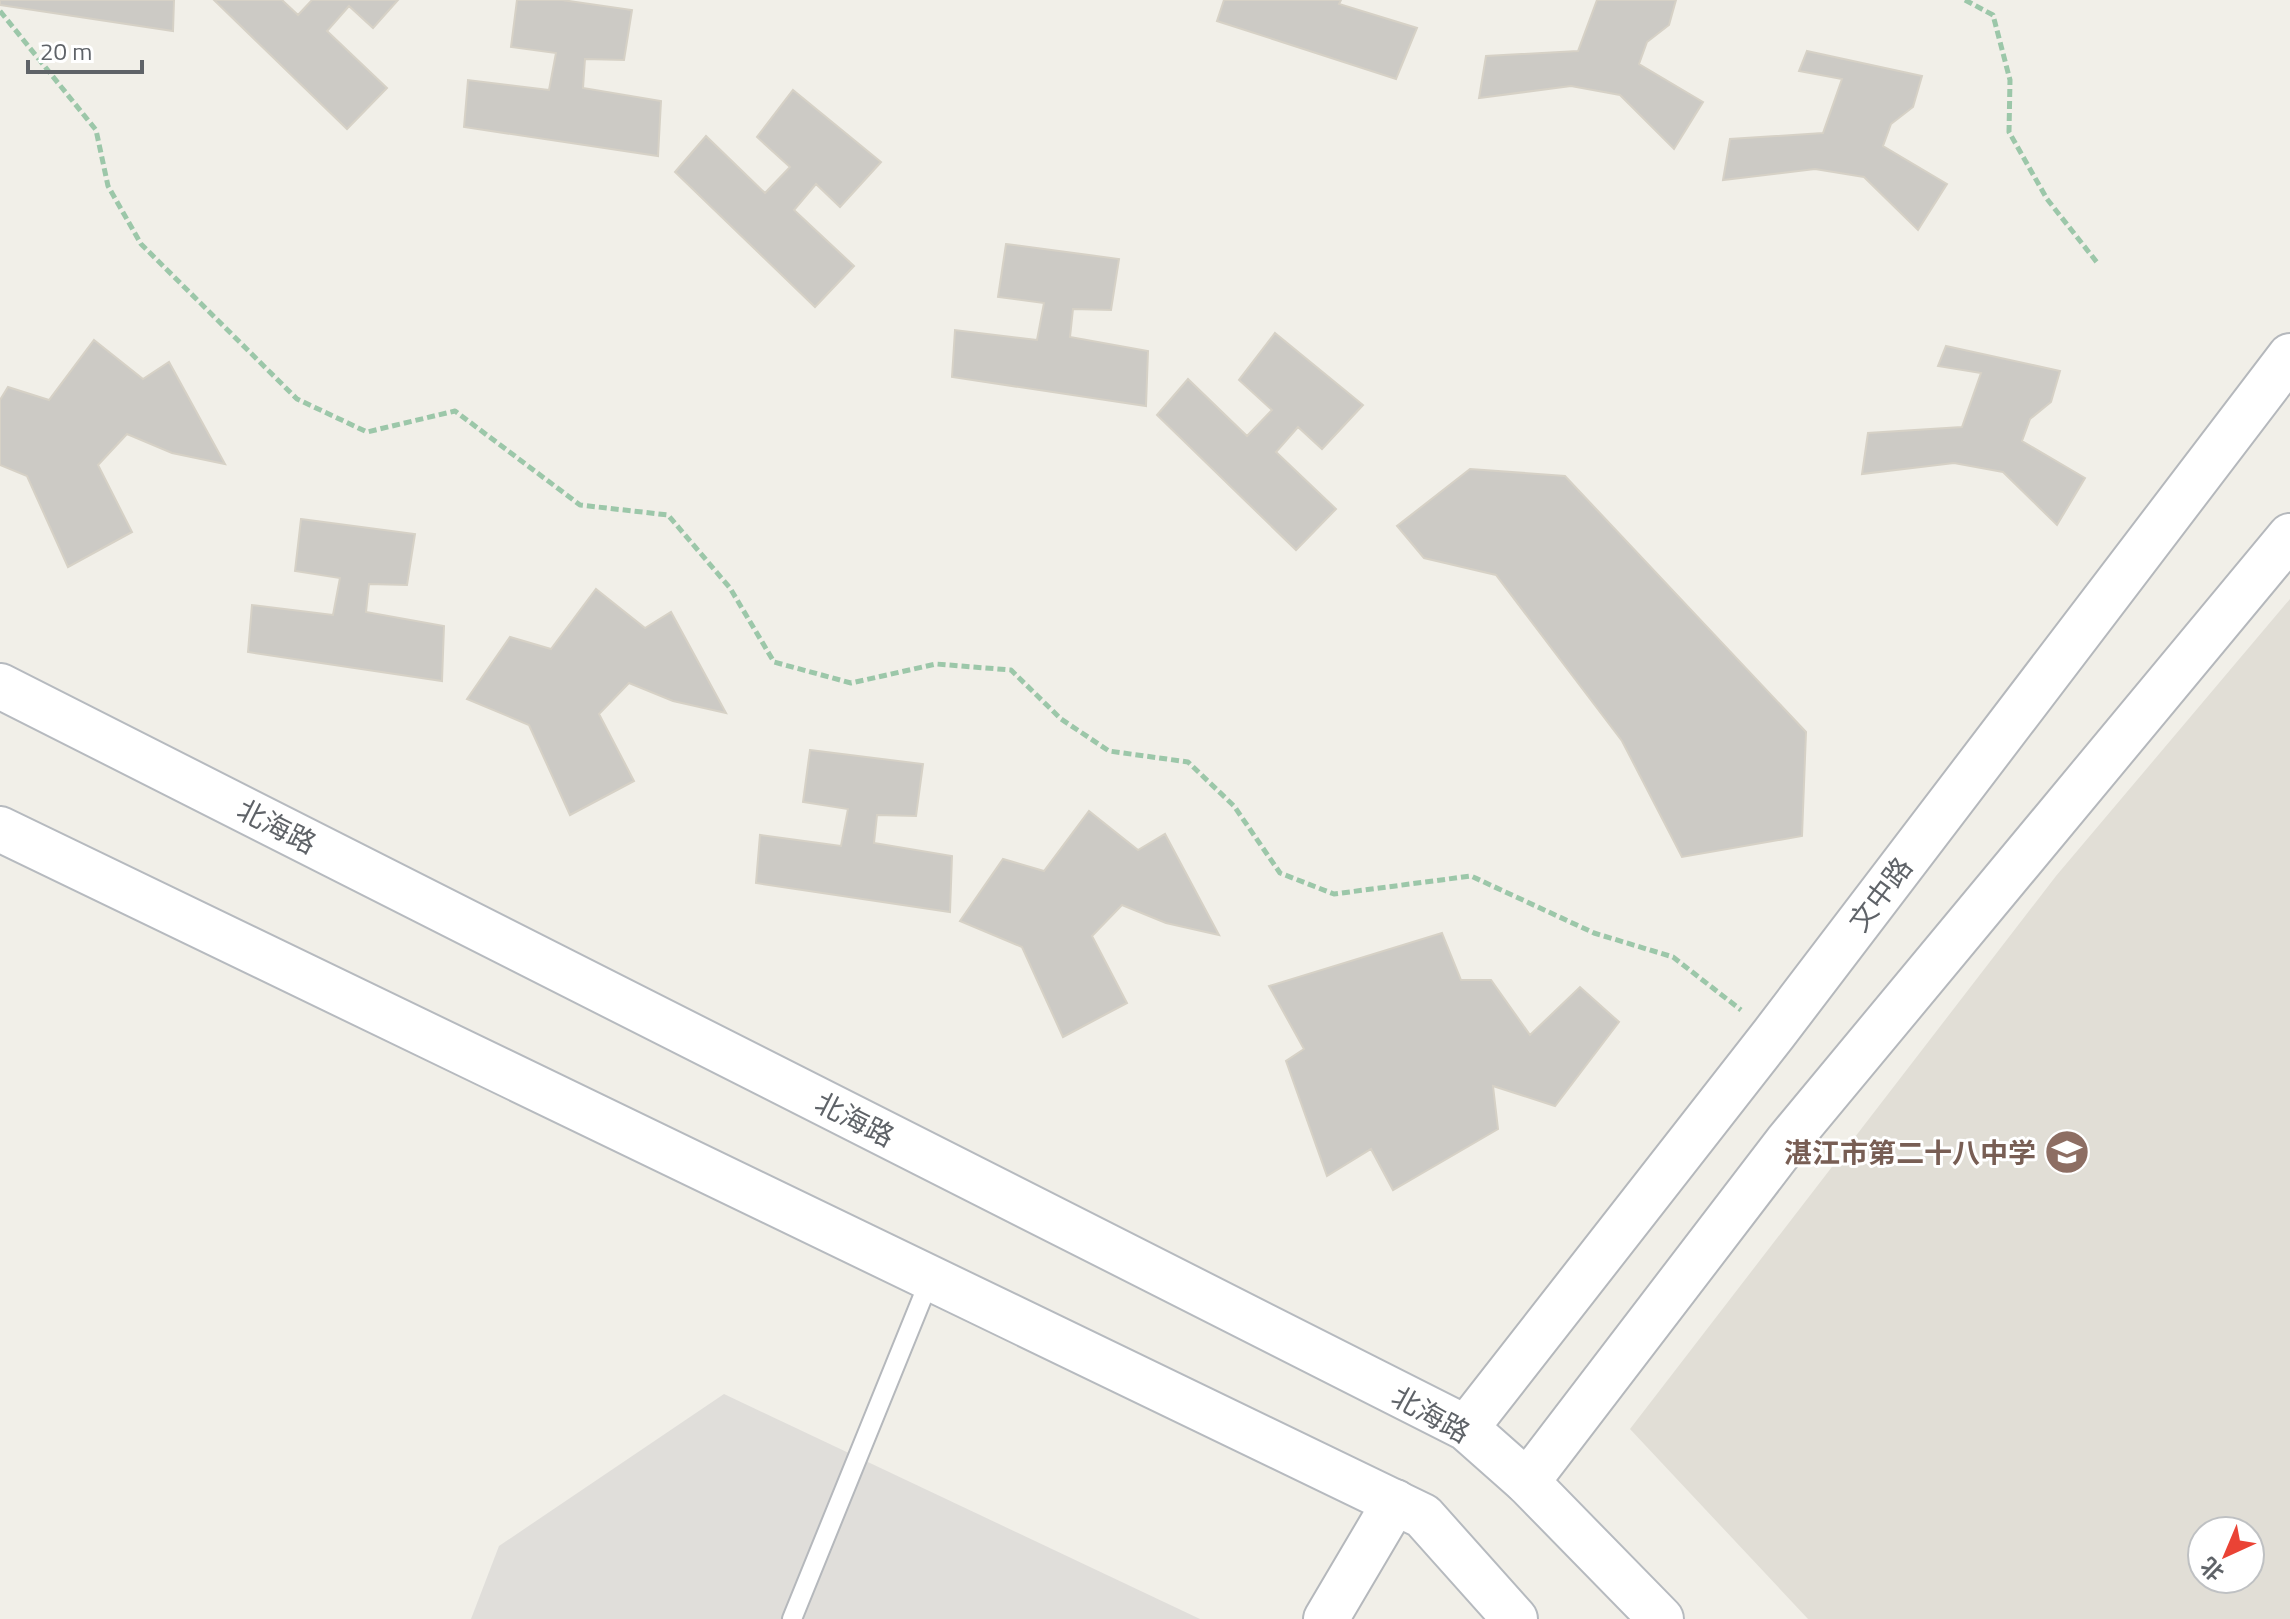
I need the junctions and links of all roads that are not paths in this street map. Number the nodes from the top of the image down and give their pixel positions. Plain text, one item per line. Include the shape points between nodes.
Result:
1 (2290, 356) edge
2 (2290, 536) edge
3 (0, 686) edge
4 (0, 829) edge
5 (930, 1279) junction
6 (1466, 1428) junction
7 (1527, 1482) junction
8 (1395, 1502) junction
9 (792, 1619) edge
10 (1326, 1619) edge
11 (1515, 1619) edge
12 (1661, 1619) edge

1 - 6 main road, 文中路
2 - 7 main road via 1787,1142
3 - 6 main road, 北海路
4 - 5 main road
5 - 8 main road
5 - 9 lane
6 - 7 main road, 北海路
7 - 12 main road, 北海路
8 - 10 main road
8 - 11 main road via 1423,1516

